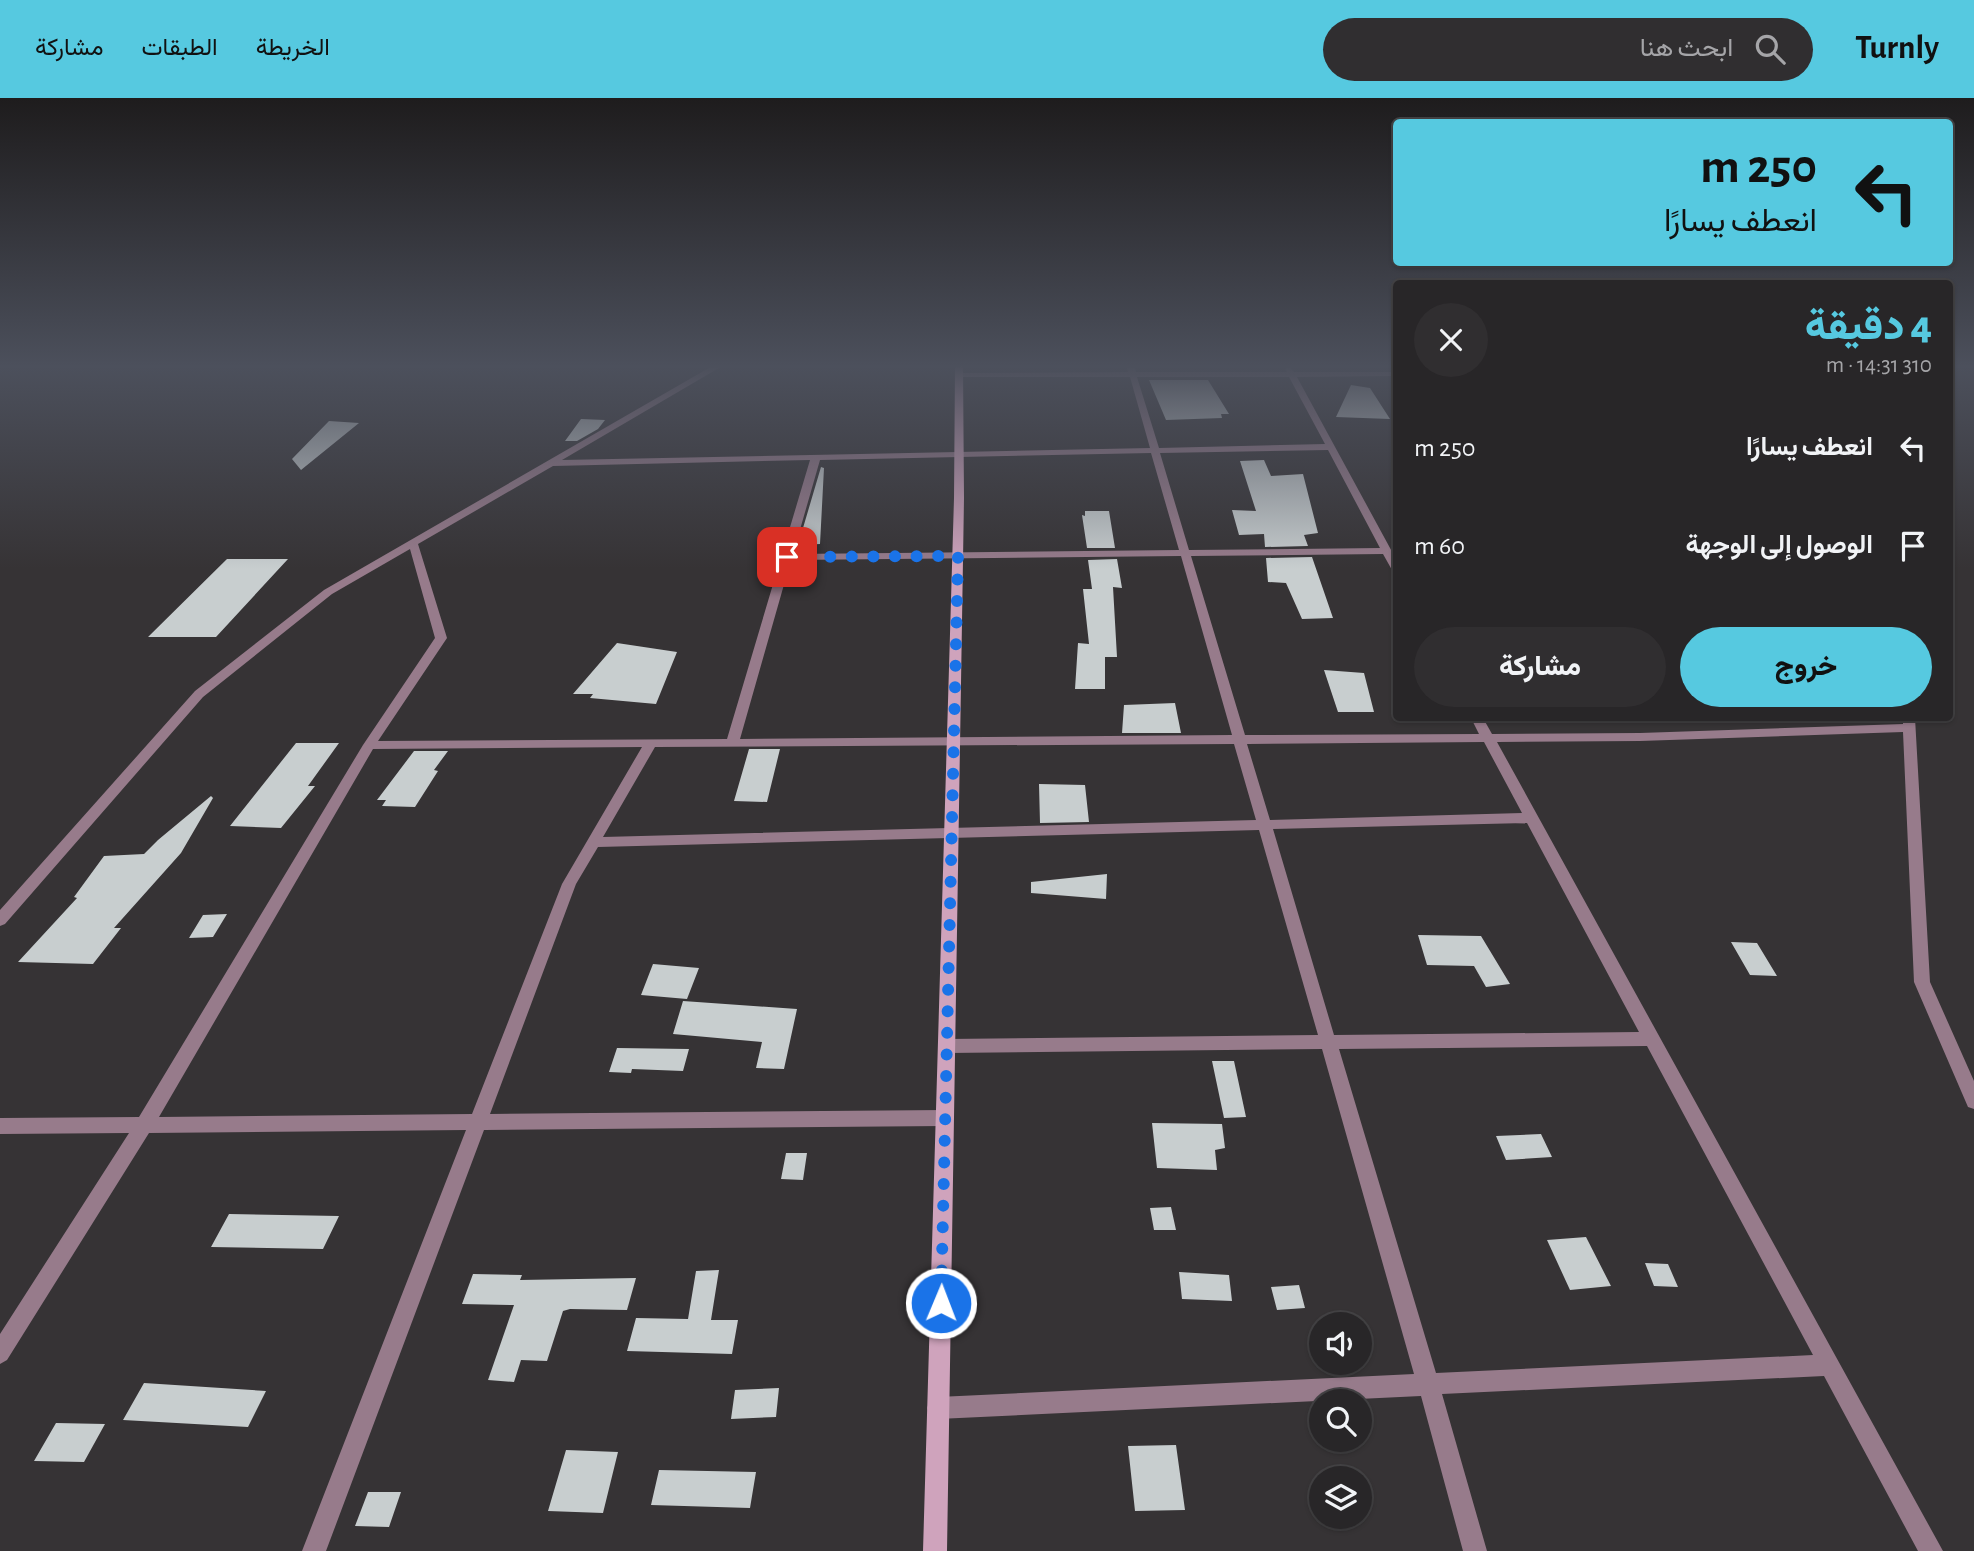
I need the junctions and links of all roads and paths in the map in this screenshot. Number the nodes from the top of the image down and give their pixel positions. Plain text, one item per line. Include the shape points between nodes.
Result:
1 (603, 433) edge
2 (959, 433) edge
3 (1150, 433) edge
4 (1323, 433) edge
5 (1331, 447) junction
6 (1155, 450) junction
7 (959, 453) junction
8 (816, 457) junction
9 (551, 463) junction
10 (413, 543) junction
11 (1387, 551) junction
12 (1185, 553) junction
13 (958, 556) junction
14 (787, 557) junction
15 (1393, 562) edge
16 (1479, 721) edge
17 (1910, 723) edge
18 (1488, 737) junction
19 (1240, 738) junction
20 (954, 742) junction
21 (732, 743) junction
22 (650, 744) junction
23 (369, 745) junction
24 (1532, 818) junction
25 (1265, 825) junction
26 (951, 833) junction
27 (593, 842) junction
28 (0, 920) edge
29 (1652, 1039) junction
30 (1329, 1042) junction
31 (947, 1046) junction
32 (1974, 1101) edge
33 (945, 1118) junction
34 (478, 1122) junction
35 (144, 1125) junction
36 (0, 1126) edge
37 (0, 1353) edge
38 (1830, 1365) junction
39 (1429, 1385) junction
40 (938, 1408) junction
41 (314, 1551) edge
42 (935, 1551) edge
43 (1475, 1551) edge
44 (1931, 1551) edge

1 - 9 street
2 - 7 street
3 - 6 street
4 - 5 street
5 - 6 street
5 - 11 street
6 - 7 street
6 - 12 street
7 - 8 street
7 - 13 street
8 - 9 street
8 - 14 street
9 - 10 street
10 - 23 street via 441,638
10 - 28 street via 328,592 199,694
11 - 12 street
11 - 15 street
12 - 13 street
12 - 19 street
13 - 14 street
13 - 20 street
14 - 21 street
16 - 18 street
17 - 18 street via 1640,737
17 - 32 street via 1922,982
18 - 19 street
18 - 24 street
19 - 20 street
19 - 25 street
20 - 21 street
20 - 26 street
21 - 22 street
22 - 23 street
22 - 27 street
23 - 35 street
24 - 25 street
24 - 29 street
25 - 26 street
25 - 30 street
26 - 27 street
26 - 31 street
27 - 34 street via 569,884
29 - 30 street
29 - 38 street
30 - 31 street
30 - 39 street
31 - 33 street
33 - 34 street
33 - 40 street
34 - 35 street
34 - 41 street
35 - 36 street
35 - 37 street
38 - 39 street
38 - 44 street
39 - 40 street
39 - 43 street
40 - 42 street

